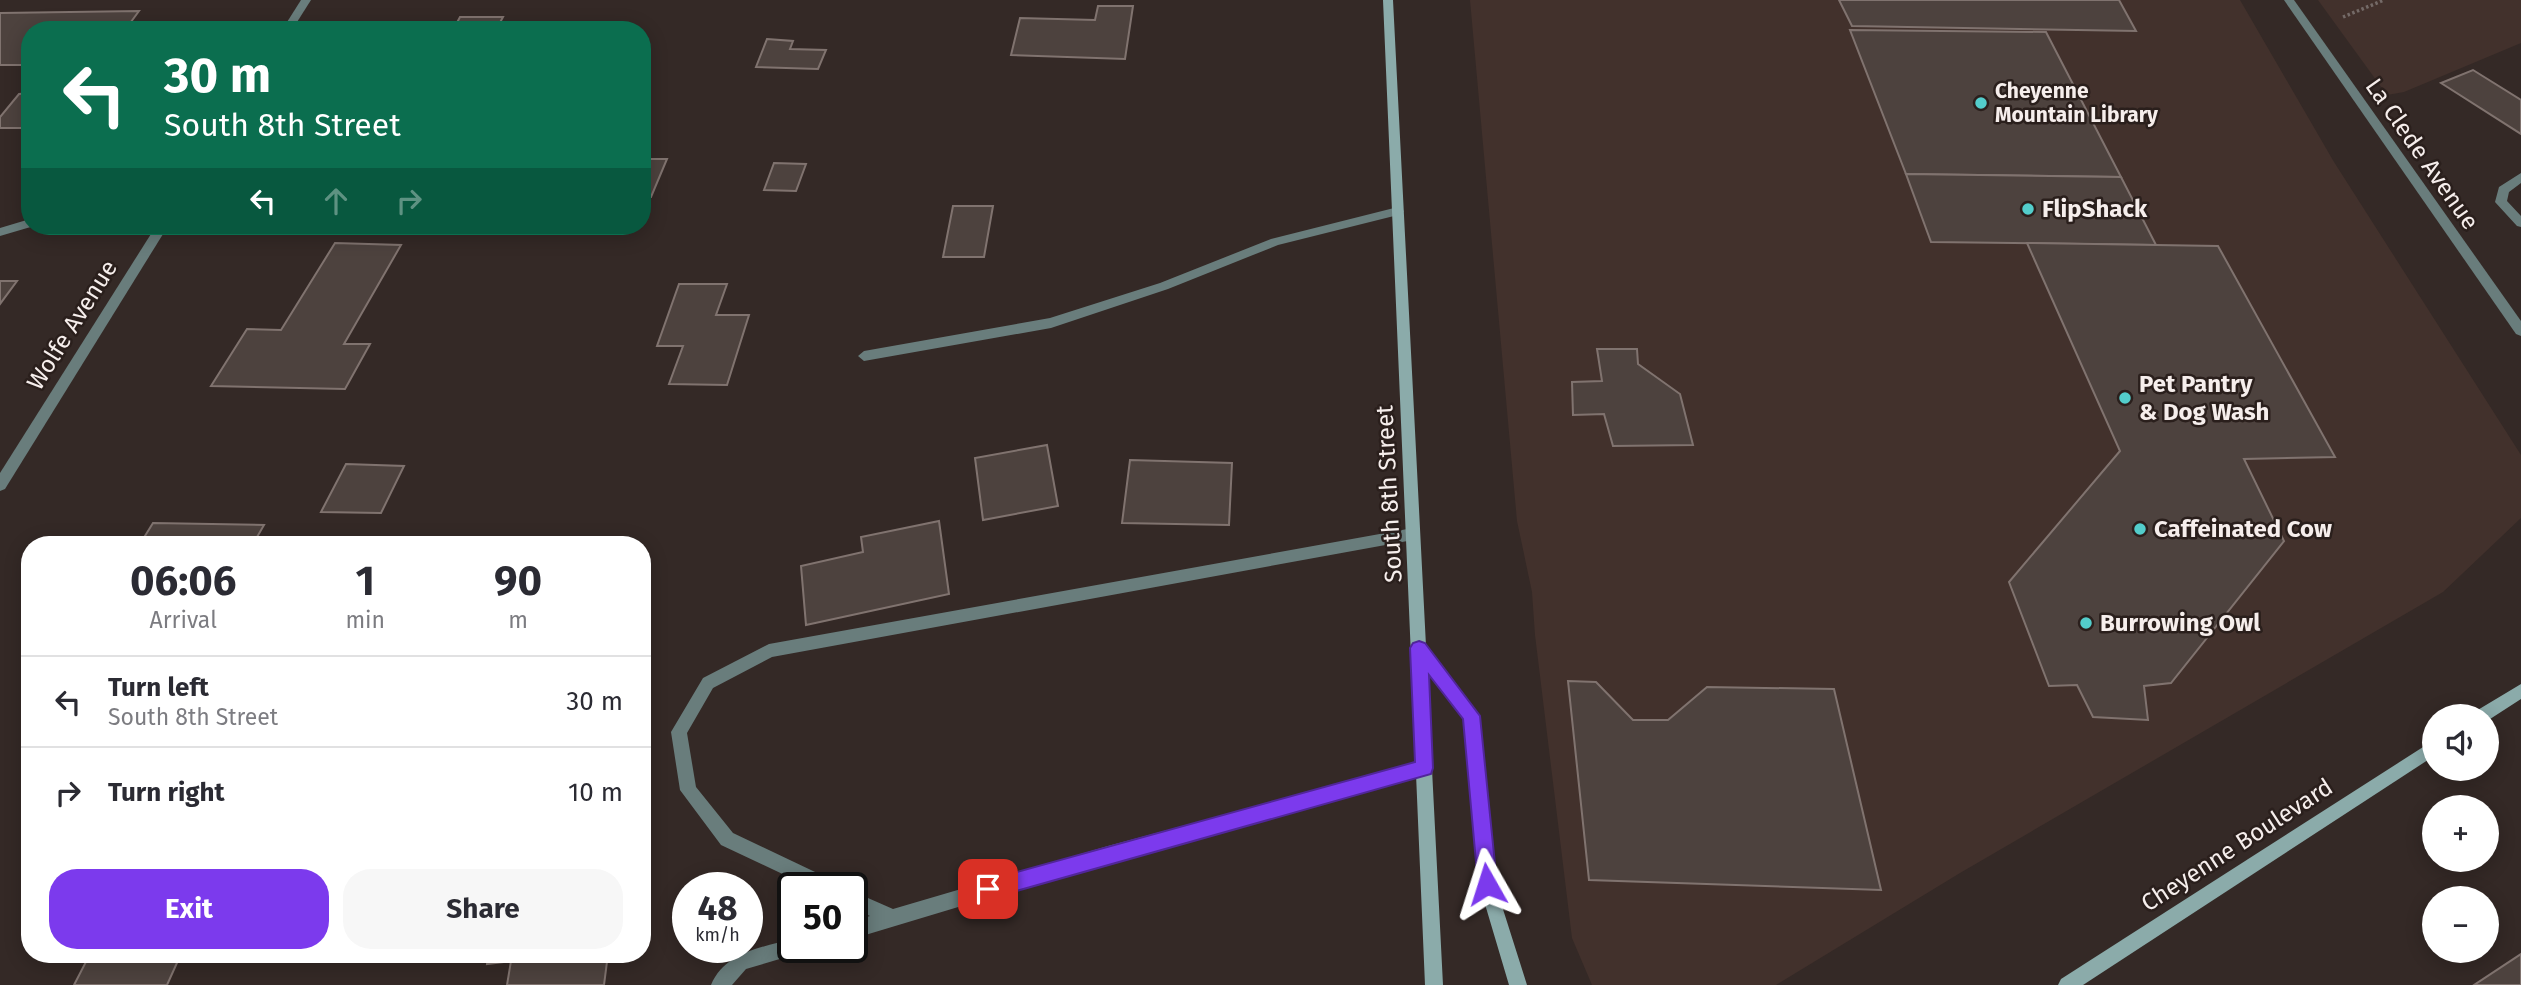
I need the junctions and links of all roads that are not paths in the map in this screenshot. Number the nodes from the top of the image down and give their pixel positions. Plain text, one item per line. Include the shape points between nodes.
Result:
1 (306, 0) edge
2 (1388, 0) edge
3 (2289, 0) edge
4 (293, 21) edge
5 (2521, 177) edge
6 (1398, 211) junction
7 (2521, 223) edge
8 (21, 226) edge
9 (0, 232) edge
10 (156, 235) edge
11 (2521, 331) edge
12 (864, 356) dead end
13 (0, 485) edge
14 (1413, 534) junction
15 (1419, 648) junction
16 (2521, 691) edge
17 (2499, 705) edge
18 (2422, 755) edge
19 (1424, 768) junction
20 (796, 872) edge
21 (868, 907) edge
22 (892, 918) junction
23 (868, 925) edge
24 (777, 952) edge
25 (720, 985) edge
26 (1434, 985) edge
27 (1518, 985) edge
28 (2067, 985) edge

1 - 4 street
2 - 6 main road, South 8th Street
3 - 11 street, La Clede Avenue
5 - 7 street via 2503,190 2501,202
6 - 12 street via 1275,242 1164,286 1051,323
6 - 14 main road, South 8th Street
8 - 9 street
10 - 13 street, Wolfe Avenue
14 - 15 main road, South 8th Street
14 - 20 street via 769,651 708,683 678,732 688,790 727,839
15 - 19 main road, South 8th Street
15 - 27 main road via 1471,716 1487,884
16 - 17 main road
18 - 28 main road, Cheyenne Boulevard
19 - 22 street
19 - 26 main road, South 8th Street
21 - 22 street
22 - 23 street
24 - 25 street via 741,962

